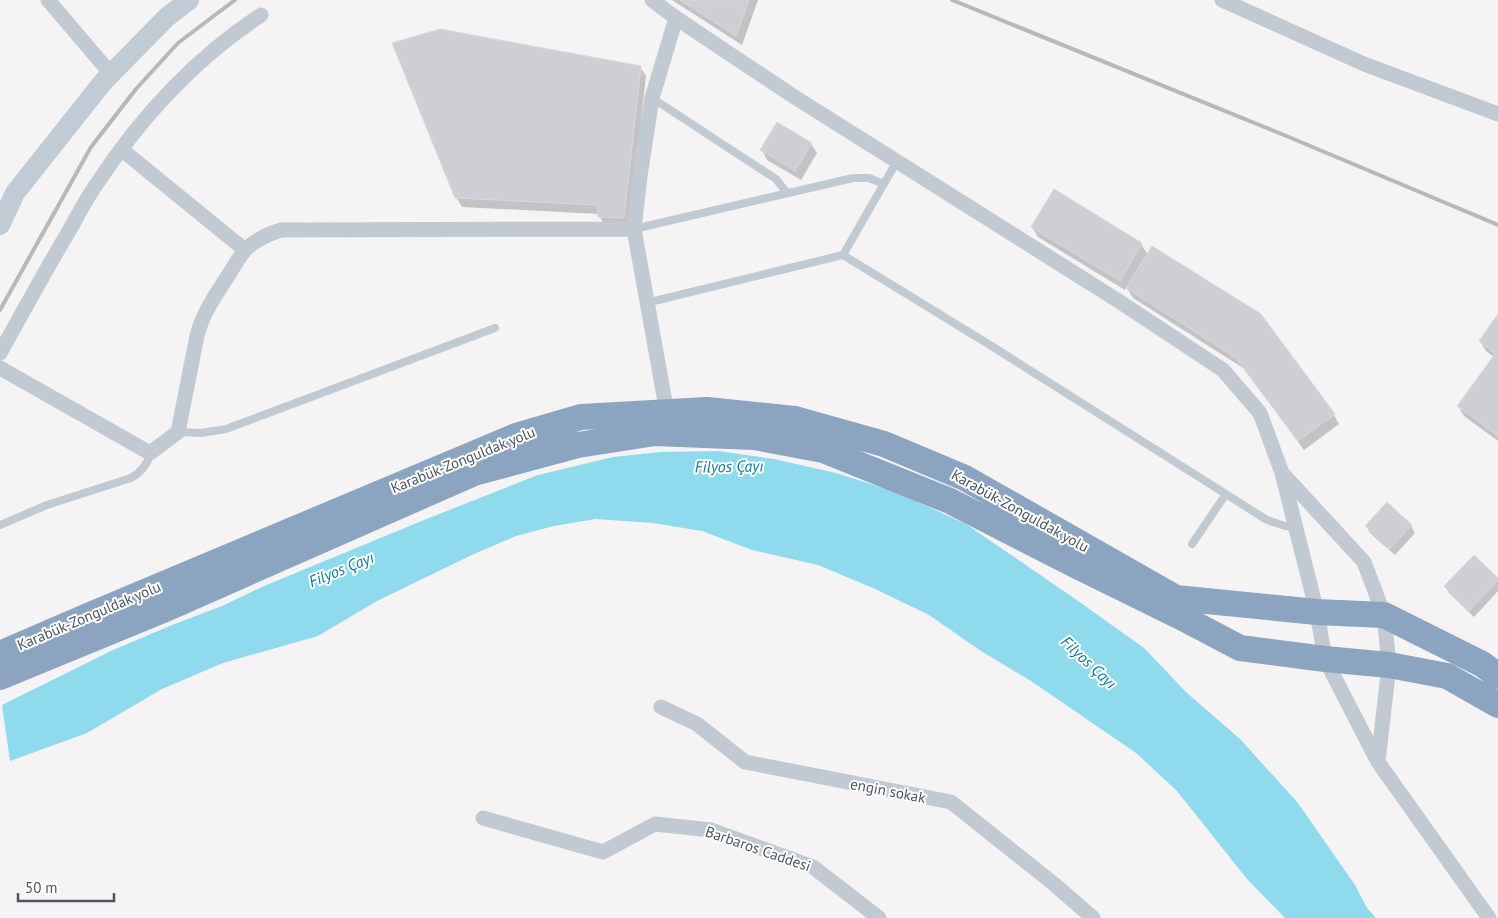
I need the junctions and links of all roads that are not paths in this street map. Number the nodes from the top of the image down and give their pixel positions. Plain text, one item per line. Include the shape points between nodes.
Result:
1 (48, 0) edge
2 (189, 0) edge
3 (652, 0) edge
4 (1222, 0) edge
5 (261, 15) dead end
6 (676, 18) junction
7 (111, 74) junction
8 (652, 98) junction
9 (1498, 114) edge
10 (121, 149) junction
11 (897, 161) junction
12 (884, 184) junction
13 (787, 193) junction
14 (0, 225) edge
15 (634, 228) junction
16 (245, 250) junction
17 (843, 255) junction
18 (646, 303) junction
19 (495, 328) dead end
20 (0, 353) edge
21 (0, 368) edge
22 (667, 413) junction
23 (178, 432) junction
24 (150, 453) junction
25 (1282, 473) junction
26 (1226, 494) junction
27 (0, 526) edge
28 (1295, 527) junction
29 (1192, 544) dead end
30 (1317, 612) junction
31 (1384, 615) junction
32 (0, 654) edge
33 (1325, 659) junction
34 (1389, 665) junction
35 (1498, 676) edge
36 (0, 677) edge
37 (1498, 705) edge
38 (661, 708) dead end
39 (1378, 762) junction
40 (483, 818) dead end
41 (879, 918) edge
42 (1093, 918) edge
43 (1489, 918) edge

1 - 7 street
2 - 7 main road via 167,17
3 - 6 street
4 - 9 street via 1364,64
5 - 10 street via 192,68
6 - 8 street
6 - 11 street
7 - 14 main road via 15,193
8 - 13 lane via 776,179
8 - 15 street
10 - 16 street
10 - 20 street via 94,187
11 - 12 lane
11 - 25 street via 1223,370 1260,413
12 - 13 lane via 869,178 853,178
12 - 17 lane
13 - 15 lane
15 - 16 street via 281,230 256,240
15 - 18 street
16 - 23 street via 200,322
17 - 18 lane
17 - 26 lane
18 - 22 street
19 - 23 lane via 226,429
21 - 24 street
22 - 30 highway, Karabük-Zonguldak yolu via 707,410 795,419 884,444 965,478 1176,598
22 - 32 highway, Karabük-Zonguldak yolu via 581,417 516,436
23 - 24 street
24 - 27 lane via 147,464 131,478 47,505
25 - 28 street
25 - 31 street via 1364,562
26 - 28 lane via 1266,520
26 - 29 lane
28 - 30 street
30 - 31 highway, Karabük-Zonguldak yolu
30 - 33 street
31 - 34 street
31 - 35 highway, Karabük-Zonguldak yolu via 1482,664
33 - 34 highway, Karabük-Zonguldak yolu
33 - 36 highway, Karabük-Zonguldak yolu via 1240,648 950,500 823,450 754,437 655,433 578,445 474,473 163,610
33 - 39 street
34 - 37 highway, Karabük-Zonguldak yolu via 1447,676
34 - 39 street
38 - 42 street, engin sokak via 697,724 745,762 952,802
39 - 43 street
40 - 41 street, Barbaros Caddesi via 603,852 655,824 711,830 813,867

